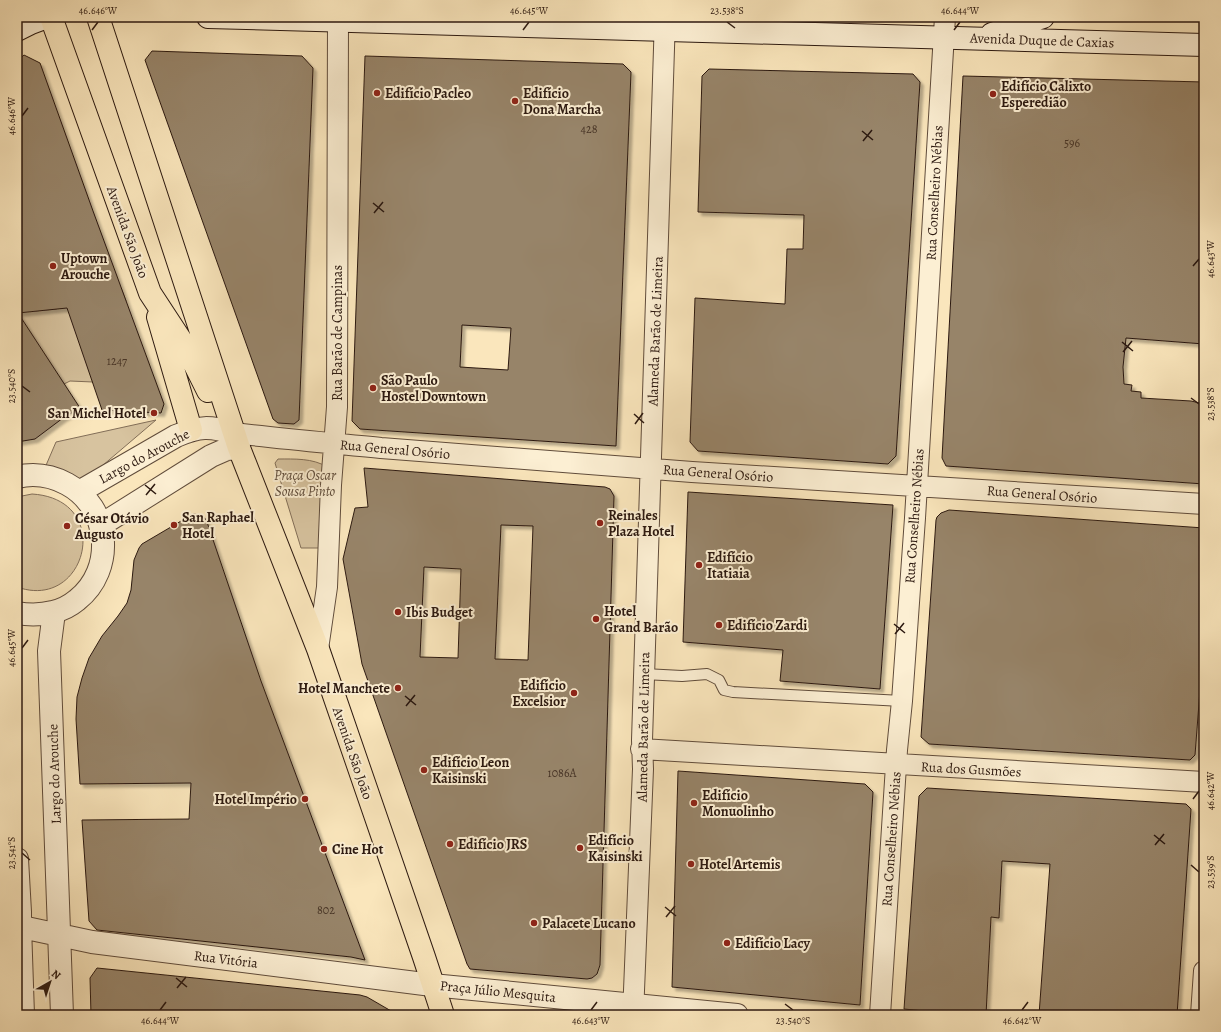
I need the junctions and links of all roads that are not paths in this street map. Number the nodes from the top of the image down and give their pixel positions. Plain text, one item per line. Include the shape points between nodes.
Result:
1 (47, 17) edge
2 (51, 17) edge
3 (98, 17) edge
4 (208, 17) edge
5 (1043, 17) edge
6 (338, 19) edge
7 (665, 23) edge
8 (944, 27) edge
9 (17, 30) edge
10 (980, 39) junction
11 (1204, 45) edge
12 (150, 293) junction
13 (192, 430) junction
14 (236, 441) junction
15 (334, 443) junction
16 (651, 469) junction
17 (17, 477) edge
18 (916, 486) junction
19 (79, 492) junction
20 (1204, 504) edge
21 (101, 525) junction
22 (54, 612) junction
23 (17, 613) edge
24 (318, 649) junction
25 (644, 674) junction
26 (902, 701) junction
27 (642, 749) junction
28 (896, 765) junction
29 (1204, 782) edge
30 (17, 859) edge
31 (18, 926) edge
32 (59, 936) junction
33 (1204, 971) edge
34 (432, 985) junction
35 (633, 1010) edge
36 (23, 1015) edge
37 (62, 1015) edge
38 (443, 1015) edge
39 (737, 1015) edge
40 (880, 1015) edge
41 (1201, 1015) edge

1 - 9 street
2 - 12 main road, Avenida São João
3 - 14 main road, Avenida São João
4 - 6 street, Avenida Duque de Caxias
5 - 10 street
6 - 7 street, Avenida Duque de Caxias
6 - 15 street, Rua Barão de Campinas via 337,407
7 - 8 street, Avenida Duque de Caxias
7 - 16 street, Alameda Barão de Limeira
8 - 10 street, Avenida Duque de Caxias
8 - 18 street, Rua Conselheiro Nébias
10 - 11 street, Avenida Duque de Caxias
12 - 13 main road
12 - 14 main road, Avenida São João via 188,351 218,412
13 - 14 street, Largo do Arouche via 211,428
13 - 19 street, Largo do Arouche via 176,436
14 - 15 street, Rua General Osório
14 - 21 street via 227,449 211,456
14 - 24 main road, Avenida São João
15 - 16 street, Rua General Osório
15 - 24 street, Rua Barão de Campinas via 327,587
16 - 18 street, Rua General Osório
16 - 25 street, Alameda Barão de Limeira
17 - 19 street via 48,477 62,481
18 - 20 street, Rua General Osório
18 - 26 street, Rua Conselheiro Nébias
19 - 21 street via 92,507
21 - 22 street via 104,546 95,579 82,596
22 - 23 street via 29,615
22 - 32 street, Largo do Arouche via 49,651
24 - 34 main road, Avenida São João
25 - 26 lane via 707,674 719,680 724,690 733,692
25 - 27 street, Alameda Barão de Limeira
26 - 28 street, Rua Conselheiro Nébias
27 - 28 street, Rua dos Gusmões
27 - 35 street, Alameda Barão de Limeira
28 - 29 street, Rua dos Gusmões
28 - 40 street, Rua Conselheiro Nébias
30 - 31 street via 20,912
31 - 32 street, Rua Vitória
31 - 36 street
32 - 34 street, Rua Vitória
32 - 37 street, Largo do Arouche
33 - 41 street
34 - 35 street, Praça Júlio Mesquita
34 - 38 main road, Praça Júlio Mesquita
35 - 39 street

